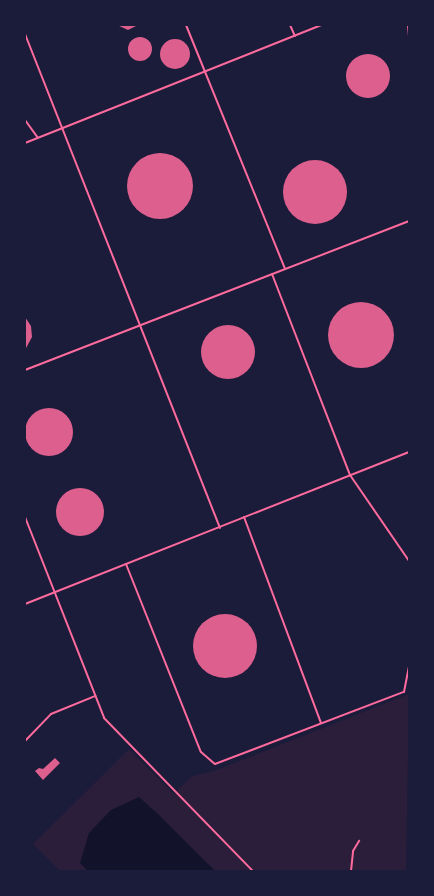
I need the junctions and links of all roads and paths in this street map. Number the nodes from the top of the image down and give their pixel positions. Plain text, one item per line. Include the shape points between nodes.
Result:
1 (186, 25) edge
2 (290, 25) edge
3 (321, 25) edge
4 (408, 25) edge
5 (25, 34) edge
6 (295, 36) junction
7 (409, 37) edge
8 (204, 72) junction
9 (25, 120) edge
10 (62, 128) junction
11 (38, 138) junction
12 (25, 143) edge
13 (409, 221) edge
14 (286, 269) junction
15 (272, 274) junction
16 (140, 325) junction
17 (25, 370) edge
18 (409, 452) edge
19 (350, 475) junction
20 (244, 516) junction
21 (25, 517) edge
22 (220, 528) junction
23 (409, 561) edge
24 (126, 564) junction
25 (54, 592) junction
26 (25, 604) edge
27 (409, 667) edge
28 (96, 696) junction
29 (321, 723) junction
30 (25, 741) edge
31 (359, 841) dead end
32 (253, 871) edge
33 (350, 871) edge

1 - 8 lane
2 - 6 lane
3 - 6 lane
4 - 7 lane
5 - 10 lane
6 - 8 lane
8 - 10 lane
8 - 14 lane
9 - 11 lane
10 - 11 lane
10 - 16 lane
11 - 12 lane
13 - 14 lane
14 - 15 lane
15 - 16 lane
15 - 19 lane
16 - 17 lane
16 - 22 lane
18 - 19 lane
19 - 20 lane
19 - 23 lane
20 - 22 lane
20 - 29 lane
21 - 25 lane
22 - 24 lane
24 - 25 lane
24 - 29 lane via 201,752 215,764
25 - 26 lane
25 - 28 lane
27 - 29 lane via 404,692
28 - 30 lane via 51,714
28 - 32 lane via 104,718
31 - 33 lane via 353,852

